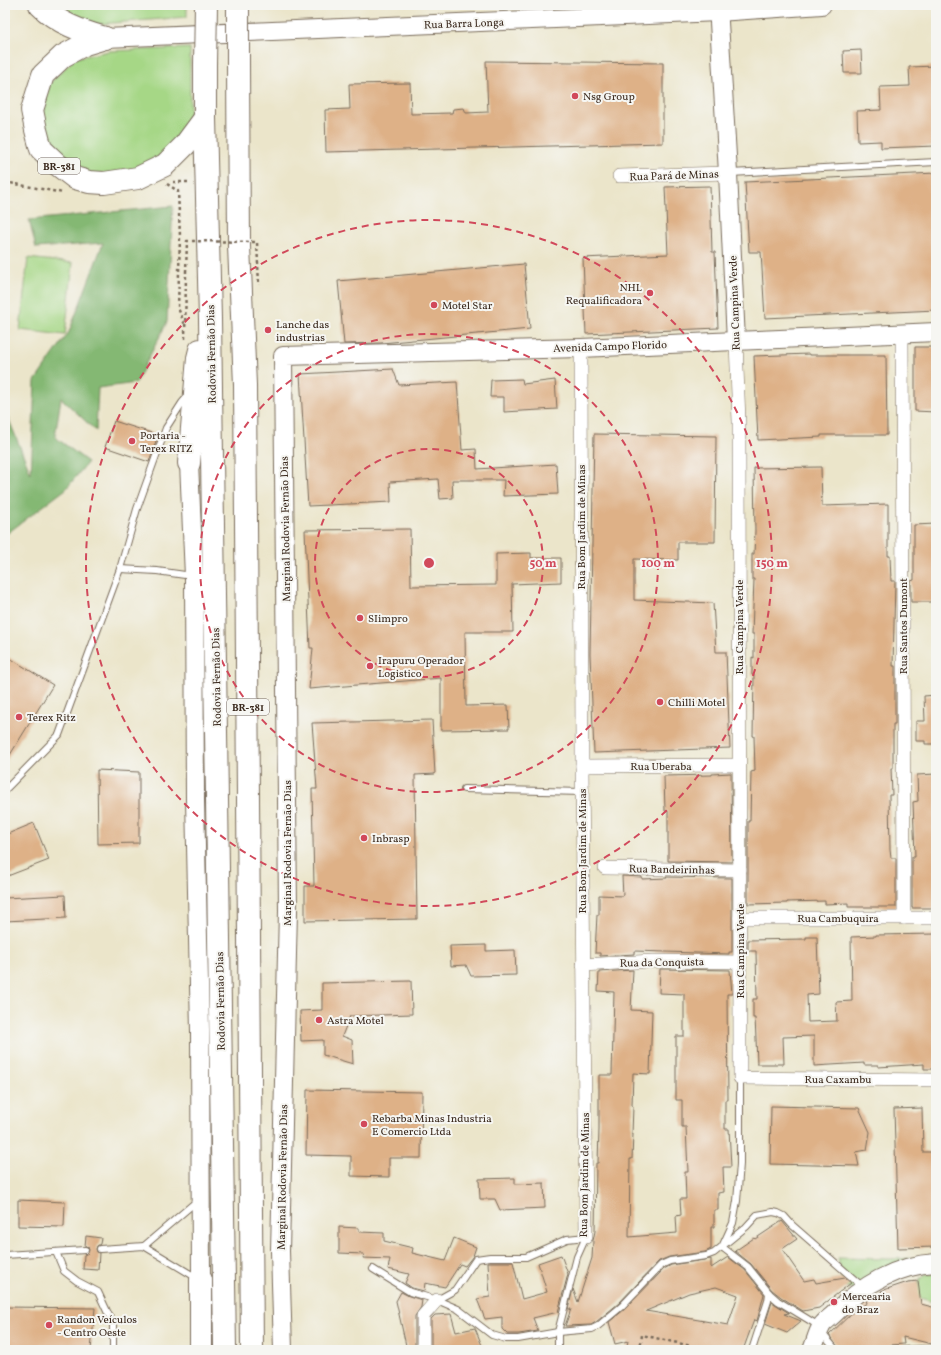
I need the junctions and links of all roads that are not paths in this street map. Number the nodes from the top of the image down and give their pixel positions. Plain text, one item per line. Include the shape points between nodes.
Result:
1 (40, 5) edge
2 (206, 5) edge
3 (238, 5) edge
4 (822, 5) edge
5 (718, 9) edge
6 (105, 38) junction
7 (205, 118) junction
8 (936, 162) edge
9 (728, 173) junction
10 (619, 176) dead end
11 (210, 318) junction
12 (936, 332) edge
13 (902, 334) junction
14 (736, 341) junction
15 (581, 348) junction
16 (283, 356) joint
17 (195, 386) junction
18 (189, 463) joint
19 (120, 569) junction
20 (194, 576) junction
21 (739, 765) junction
22 (582, 766) junction
23 (464, 789) dead end
24 (5, 790) edge
25 (582, 792) junction
26 (605, 868) dead end
27 (740, 870) junction
28 (740, 918) junction
29 (904, 918) junction
30 (936, 918) edge
31 (740, 962) junction
32 (584, 965) junction
33 (740, 1078) junction
34 (936, 1080) edge
35 (200, 1198) junction
36 (586, 1237) junction
37 (144, 1246) junction
38 (722, 1247) junction
39 (100, 1249) dead end
40 (85, 1250) dead end
41 (56, 1252) junction
42 (5, 1255) edge
43 (936, 1263) edge
44 (374, 1269) dead end
45 (201, 1280) junction
46 (864, 1288) junction
47 (769, 1293) junction
48 (437, 1300) junction
49 (820, 1329) junction
50 (558, 1332) junction
51 (113, 1350) edge
52 (201, 1350) edge
53 (225, 1350) edge
54 (252, 1350) edge
55 (283, 1350) edge
56 (423, 1350) edge
57 (558, 1350) edge
58 (752, 1350) edge
59 (812, 1350) edge
60 (836, 1350) edge
61 (904, 1350) edge
62 (935, 1350) edge

1 - 6 highway via 58,20
2 - 7 highway, Rodovia Fernão Dias / BR-381, bridge
3 - 54 highway, BR-381, bridge via 239,246 245,385
4 - 5 main road, Rua Barra Longa
5 - 6 main road, Rua Barra Longa
5 - 9 main road, Rua Campina Verde
6 - 7 highway, BR-381 via 85,44 63,56 43,75 32,110 41,149 58,165 75,178 89,182 104,183 138,178 165,165 185,145
7 - 11 highway, Rodovia Fernão Dias / BR-381
8 - 9 lane
9 - 10 street, Rua Pará de Minas
9 - 14 main road, Rua Campina Verde
11 - 17 highway, BR-381 via 198,358
11 - 53 highway, Rodovia Fernão Dias / BR-381
12 - 13 main road, Avenida Campo Florido
13 - 14 main road, Avenida Campo Florido
13 - 29 street, Rua Santos Dumont
14 - 15 main road, Avenida Campo Florido
14 - 21 street, Rua Campina Verde via 739,422
15 - 16 main road, Avenida Campo Florido
15 - 22 street, Rua Bom Jardim de Minas
16 - 55 main road, Marginal Rodovia Fernão Dias via 288,911 280,1251
17 - 18 highway, BR-381
17 - 19 lane via 166,428 137,509
18 - 20 main road, Rodovia Fernão Dias / BR-381
19 - 20 lane
19 - 24 lane via 59,735
20 - 35 main road, Rodovia Fernão Dias / BR-381
21 - 22 street, Rua Uberaba
21 - 27 street, Rua Campina Verde
22 - 25 street, Rua Bom Jardim de Minas
23 - 25 lane
25 - 32 street, Rua Bom Jardim de Minas
26 - 27 street, Rua Bandeirinhas
27 - 28 street, Rua Campina Verde
28 - 29 street, Rua Cambuquira
28 - 31 street, Rua Campina Verde
29 - 30 street, Rua Cambuquira
31 - 32 street, Rua da Conquista via 653,961
31 - 33 street, Rua Campina Verde
32 - 36 street, Rua Bom Jardim de Minas
33 - 34 street, Rua Caxambu
33 - 38 lane, Rua Campina Verde via 740,1164 737,1201 733,1224
35 - 37 lane
35 - 45 main road, Rodovia Fernão Dias / BR-381
36 - 48 lane via 567,1239 526,1257 476,1259 455,1290
36 - 50 lane, Rua Bom Jardim de Minas via 577,1257
37 - 39 lane
37 - 45 lane
38 - 46 lane via 757,1215 778,1213
38 - 47 lane via 748,1268
38 - 50 lane via 706,1256 670,1261 661,1265 622,1306 598,1326 592,1329
40 - 41 lane
41 - 42 lane
41 - 51 lane via 64,1271 98,1292 113,1324
43 - 46 main road via 919,1264 893,1272
44 - 48 lane via 410,1292
45 - 52 highway
46 - 49 main road via 846,1301
47 - 49 lane
47 - 58 lane
48 - 50 lane via 458,1309 492,1335 506,1339
48 - 56 street via 423,1316
49 - 59 main road
49 - 60 lane
50 - 57 lane, Rua Bom Jardim de Minas
61 - 62 lane

